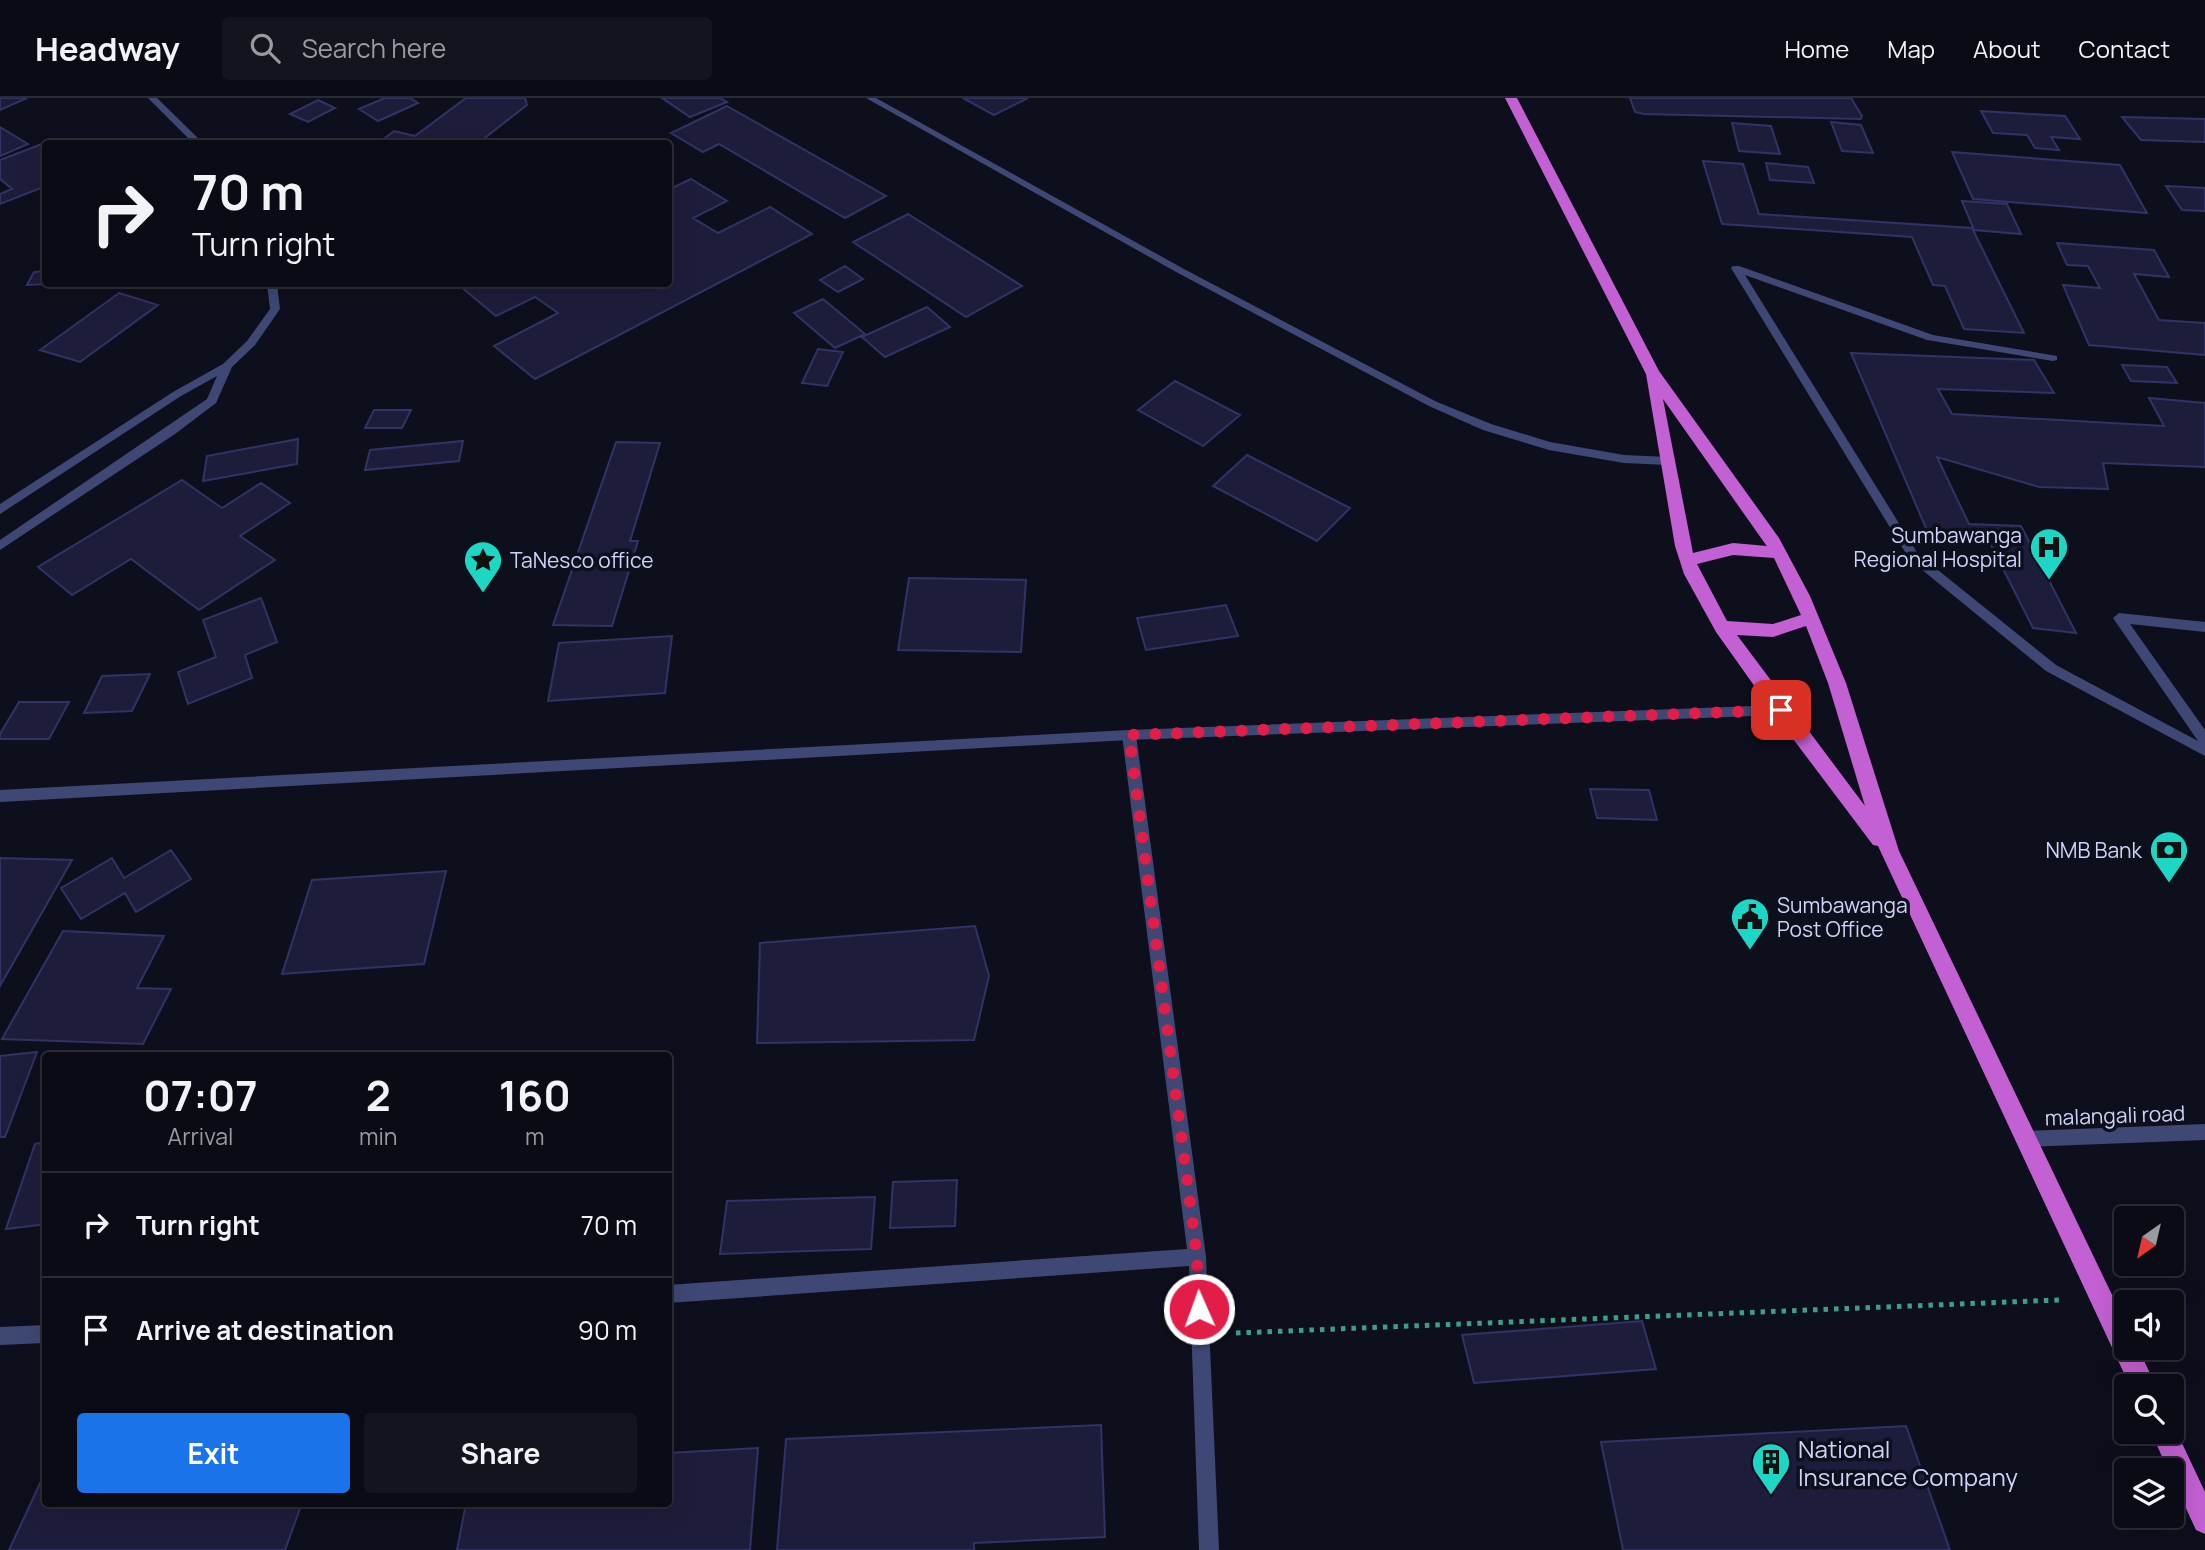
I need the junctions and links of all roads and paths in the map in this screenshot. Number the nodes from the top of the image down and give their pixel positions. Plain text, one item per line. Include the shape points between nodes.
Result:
1 (152, 98) edge
2 (870, 98) edge
3 (1511, 98) edge
4 (196, 140) edge
5 (272, 287) edge
6 (2053, 358) dead end
7 (227, 366) junction
8 (1651, 372) junction
9 (1668, 461) junction
10 (0, 510) edge
11 (0, 546) edge
12 (1779, 553) junction
13 (1688, 560) junction
14 (1811, 618) junction
15 (1723, 627) junction
16 (2205, 627) edge
17 (1781, 710) junction
18 (1129, 735) junction
19 (2205, 740) edge
20 (2205, 751) edge
21 (0, 796) edge
22 (1889, 851) junction
23 (2205, 1132) edge
24 (2027, 1139) junction
25 (1197, 1257) junction
26 (672, 1294) edge
27 (2102, 1298) junction
28 (42, 1334) edge
29 (1200, 1335) junction
30 (0, 1336) edge
31 (2137, 1374) edge
32 (2170, 1444) edge
33 (2205, 1521) edge
34 (1209, 1550) edge

1 - 4 street
2 - 9 street via 1433,404 1549,446 1624,459
3 - 8 highway
5 - 7 street via 275,309 251,343
6 - 20 street via 1931,338 1736,268 1914,556 2051,668
7 - 10 street
7 - 11 street via 212,401
8 - 9 highway
8 - 12 highway
9 - 13 highway
12 - 13 highway via 1733,549
12 - 14 highway
13 - 15 highway via 1705,601
14 - 15 highway via 1773,631
14 - 22 highway via 1845,706
15 - 17 highway
16 - 19 street via 2119,618
17 - 18 street
17 - 22 highway
18 - 21 street
18 - 25 street
22 - 24 highway
23 - 24 street, malangali road
24 - 27 highway
25 - 26 street
25 - 29 street
27 - 29 path
27 - 31 highway
28 - 30 street
29 - 34 street
32 - 33 highway

